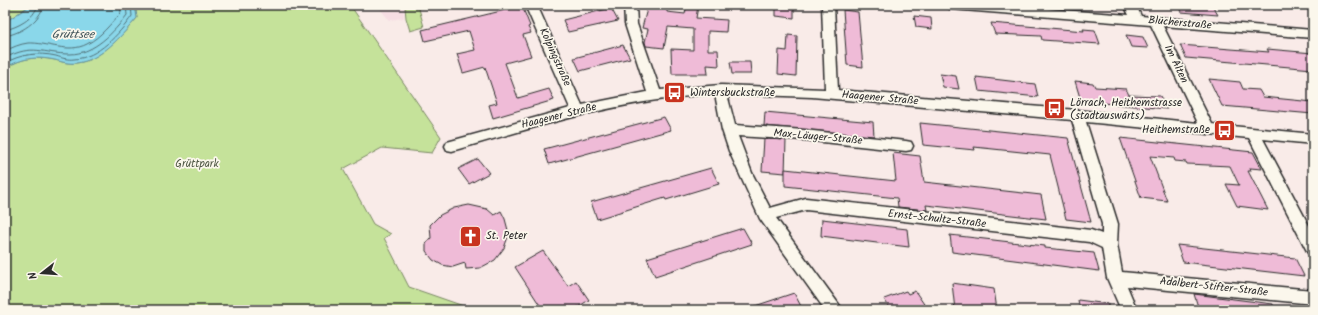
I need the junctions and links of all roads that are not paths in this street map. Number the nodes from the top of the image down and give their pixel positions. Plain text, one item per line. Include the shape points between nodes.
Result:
1 (531, 5) edge
2 (630, 5) edge
3 (828, 5) edge
4 (950, 5) edge
5 (1130, 5) edge
6 (1136, 19) junction
7 (1155, 21) junction
8 (1313, 34) edge
9 (720, 90) junction
10 (832, 94) junction
11 (655, 95) junction
12 (578, 110) junction
13 (1077, 115) junction
14 (1208, 129) junction
15 (729, 130) junction
16 (1253, 133) junction
17 (1313, 139) edge
18 (452, 146) dead end
19 (906, 146) dead end
20 (765, 215) junction
21 (1109, 244) junction
22 (1313, 248) edge
23 (1115, 278) junction
24 (1313, 297) edge
25 (836, 310) edge
26 (1129, 310) edge

1 - 12 street, Kolpingstraße
2 - 11 street via 631,24
3 - 10 street
4 - 6 street, Blücherstraße
5 - 6 street
6 - 7 street, Blücherstraße
7 - 8 street, Blücherstraße
7 - 14 street, Im Alten
9 - 10 street, Haagener Straße via 772,88
9 - 11 street, Haagener Straße
9 - 15 street
10 - 13 street, Haagener Straße
11 - 12 street, Haagener Straße
12 - 18 street, Haagener Straße
13 - 14 street, Haagener Straße
13 - 21 street via 1110,224
14 - 16 street, Haagener Straße
15 - 19 street, Max-Läuger-Straße
15 - 20 street via 743,171
16 - 17 street, Haagener Straße
16 - 22 street
20 - 21 street, Ernst-Schultz-Straße via 806,204 1091,236
20 - 25 street via 797,262
21 - 23 street
23 - 24 street, Adalbert-Stifter-Straße
23 - 26 street

